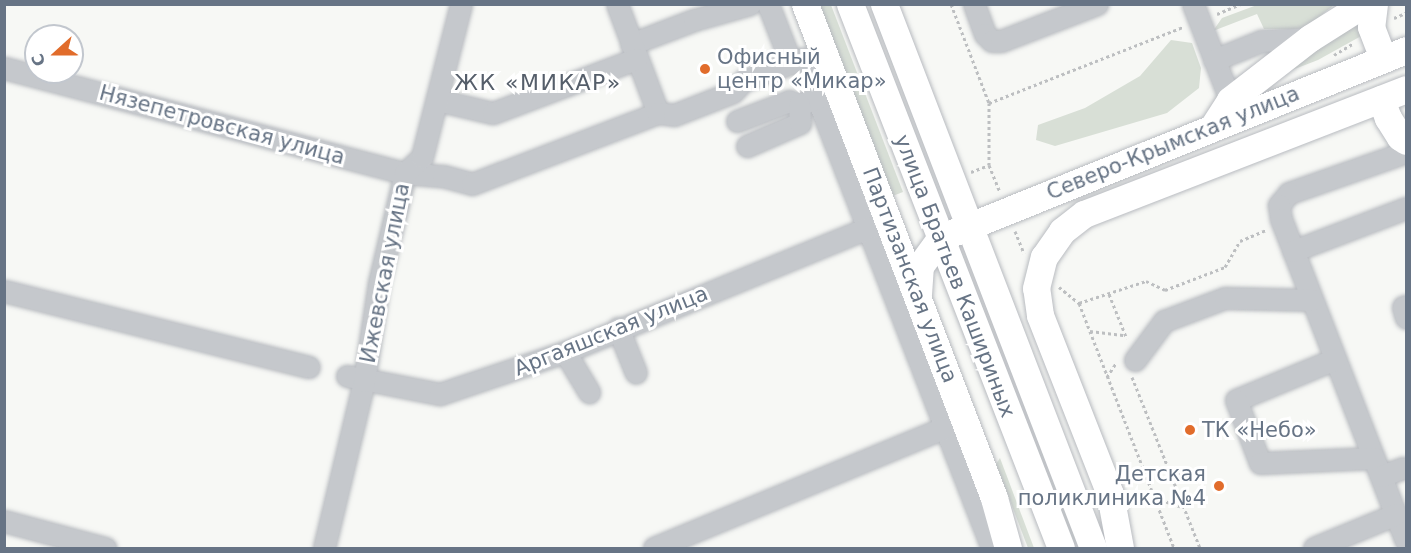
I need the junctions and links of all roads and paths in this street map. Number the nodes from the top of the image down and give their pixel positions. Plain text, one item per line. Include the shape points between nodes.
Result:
1 (461, 4) edge
2 (617, 4) edge
3 (750, 4) edge
4 (768, 4) edge
5 (805, 4) edge
6 (850, 4) edge
7 (884, 4) edge
8 (951, 4) edge
9 (974, 4) edge
10 (1097, 4) edge
11 (1241, 4) edge
12 (1370, 12) edge
13 (1196, 13) edge
14 (1407, 13) edge
15 (1310, 38) junction
16 (634, 52) junction
17 (1395, 55) edge
18 (1328, 58) dead end
19 (1214, 60) junction
20 (791, 63) junction
21 (4, 68) edge
22 (1407, 89) edge
23 (816, 91) junction
24 (1381, 99) junction
25 (437, 100) junction
26 (1230, 100) junction
27 (989, 103) junction
28 (658, 113) junction
29 (737, 121) dead end
30 (1214, 125) junction
31 (1407, 141) edge
32 (747, 146) dead end
33 (1407, 152) edge
34 (405, 173) junction
35 (1407, 208) edge
36 (1007, 210) junction
37 (1281, 219) junction
38 (968, 226) junction
39 (868, 228) junction
40 (940, 238) junction
41 (1293, 251) junction
42 (1026, 259) dead end
43 (4, 291) edge
44 (1109, 294) junction
45 (918, 297) junction
46 (1312, 300) junction
47 (1079, 303) dead end
48 (1407, 306) edge
49 (1407, 318) edge
50 (618, 328) junction
51 (1090, 331) dead end
52 (1125, 335) junction
53 (565, 352) junction
54 (1335, 359) junction
55 (1135, 360) junction
56 (309, 367) dead end
57 (636, 373) dead end
58 (355, 378) junction
59 (589, 392) dead end
60 (944, 428) junction
61 (1377, 467) junction
62 (1403, 468) dead end
63 (1189, 470) dead end
64 (1172, 477) junction
65 (1155, 498) dead end
66 (1183, 507) junction
67 (1396, 514) junction
68 (4, 521) edge
69 (1407, 541) edge
70 (58, 542) edge
71 (105, 549) edge
72 (324, 549) edge
73 (654, 549) edge
74 (992, 549) edge
75 (1008, 549) edge
76 (1061, 549) edge
77 (1093, 549) edge
78 (1120, 549) edge
79 (1200, 549) edge
80 (1314, 549) edge

1 - 25 street, Ижевская улица
2 - 16 street
3 - 16 street via 694,20
4 - 20 street
5 - 23 main road, Партизанская улица
6 - 40 main road, улица Братьев Кашириных
7 - 38 main road, улица Братьев Кашириных
8 - 27 path
9 - 10 street via 985,34 992,41 1001,42
11 - 13 path
12 - 14 path
12 - 15 main road
12 - 17 main road
12 - 18 path via 1363,38
13 - 19 street
13 - 27 path
15 - 19 street via 1261,41
15 - 26 main road
16 - 25 street via 493,113
16 - 28 street
17 - 30 main road, Северо-Крымская улица
19 - 26 street
20 - 23 street via 802,59
20 - 28 street, Нязепетровская улица via 743,81 734,92 674,116
21 - 34 street, Нязепетровская улица
22 - 24 main road, Северо-Крымская улица
23 - 29 street
23 - 32 street via 800,123
23 - 39 street
23 - 45 main road, Партизанская улица
24 - 31 main road via 1388,118
24 - 78 main road, Северо-Крымская улица via 1084,214 1062,231 1044,257 1036,288 1040,315 1110,494
25 - 34 street, Ижевская улица via 422,157
26 - 30 main road
27 - 36 path via 989,165
28 - 34 street, Нязепетровская улица via 485,181 472,184
30 - 36 main road, Северо-Крымская улица
33 - 37 street via 1289,193 1279,205
34 - 58 street, Ижевская улица
35 - 41 street
36 - 38 main road, Северо-Крымская улица
36 - 42 path
37 - 41 street
37 - 44 path via 1240,241 1225,267 1165,290 1146,281
38 - 40 main road, Северо-Крымская улица
38 - 77 main road, улица Братьев Кашириных
39 - 50 street, Аргаяшская улица
39 - 60 street
40 - 45 main road via 920,266
40 - 76 main road, улица Братьев Кашириных
41 - 46 street
43 - 56 street
44 - 47 path
44 - 52 path
45 - 75 main road, Партизанская улица via 993,498
46 - 54 street
46 - 55 street via 1225,298 1164,321
48 - 49 street via 1403,307
50 - 53 street, Аргаяшская улица
50 - 57 street
51 - 52 path
52 - 55 path
53 - 58 street, Аргаяшская улица via 440,394
53 - 59 street
54 - 61 street
54 - 61 street via 1236,400 1260,463
55 - 64 path via 1129,368
58 - 72 street, Ижевская улица
60 - 73 street
60 - 74 street
61 - 62 street
61 - 67 street
63 - 64 path
64 - 66 path
65 - 66 path
66 - 79 path
67 - 69 street
67 - 80 street
68 - 70 street
70 - 71 street

